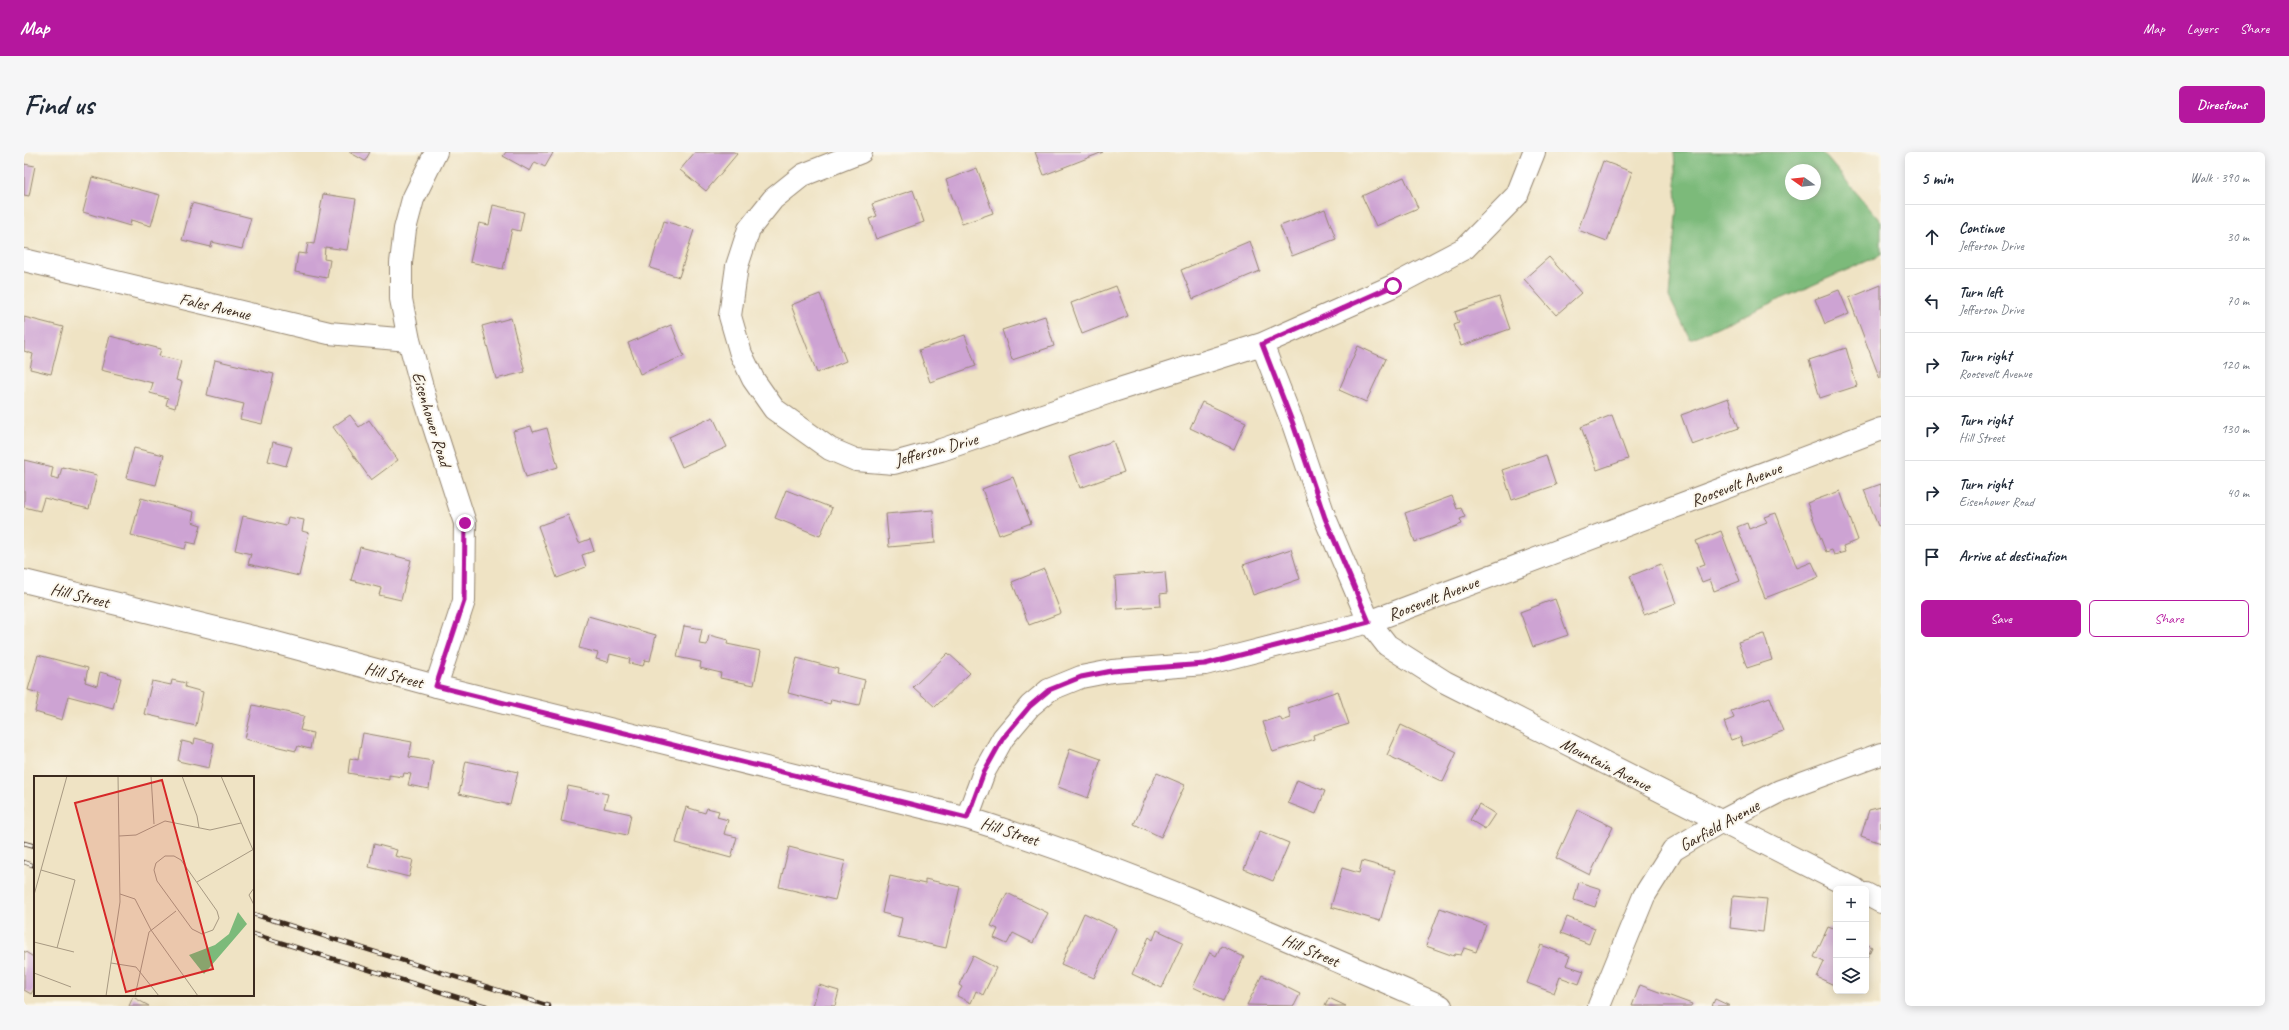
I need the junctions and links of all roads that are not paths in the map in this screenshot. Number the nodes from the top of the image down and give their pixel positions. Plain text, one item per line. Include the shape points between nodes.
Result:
1 (436, 152) edge
2 (861, 152) edge
3 (1534, 152) edge
4 (24, 260) edge
5 (409, 340) junction
6 (1262, 344) junction
7 (1881, 429) edge
8 (24, 581) edge
9 (1369, 622) junction
10 (436, 686) junction
11 (1881, 754) edge
12 (967, 818) junction
13 (1720, 822) junction
14 (1849, 886) edge
15 (1869, 896) edge
16 (1881, 902) edge
17 (1441, 1006) edge
18 (1599, 1006) edge

1 - 5 street, Eisenhower Road via 413,199 405,228 401,263 401,299
2 - 6 street, Jefferson Drive via 803,175 773,199 749,229 737,266 730,316 741,354 753,379 774,409 830,450 856,460 894,463
3 - 6 street, Jefferson Drive via 1518,195 1465,248 1393,286
4 - 5 street, Fales Avenue via 329,333
5 - 10 street, Eisenhower Road via 465,523 464,601
6 - 9 street via 1325,518
7 - 9 street, Roosevelt Avenue
8 - 10 street, Hill Street via 273,642
9 - 12 street, Roosevelt Avenue via 1205,664 1112,671 1081,677 1049,690 1030,706 1003,738 984,772
9 - 13 street, Mountain Avenue via 1387,645 1445,682
10 - 12 street, Hill Street
11 - 13 street, Garfield Avenue via 1780,791
12 - 17 street, Hill Street via 1042,841 1199,901
13 - 14 street, Mountain Avenue
13 - 18 street, Garfield Avenue via 1673,850 1644,896
15 - 16 street

